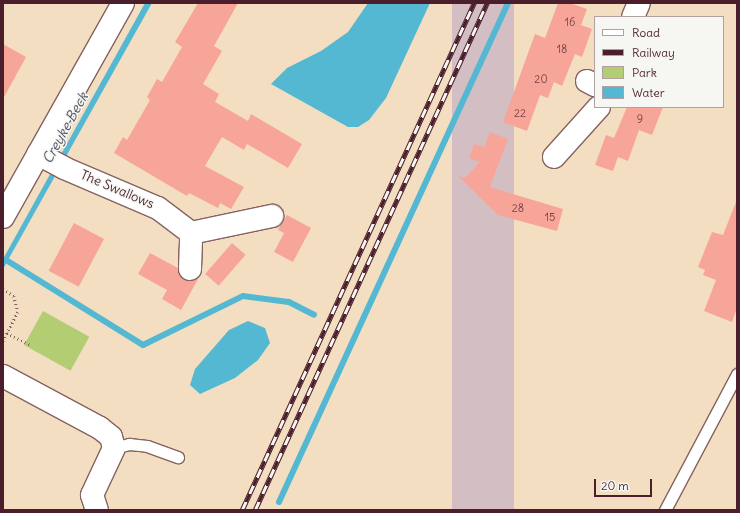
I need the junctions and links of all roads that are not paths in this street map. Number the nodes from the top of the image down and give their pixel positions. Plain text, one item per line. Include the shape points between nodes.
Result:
1 (123, 3) edge
2 (639, 3) edge
3 (633, 16) edge
4 (599, 108) edge
5 (554, 157) dead end
6 (50, 161) junction
7 (272, 216) dead end
8 (3, 217) edge
9 (191, 232) junction
10 (190, 269) dead end
11 (737, 374) edge
12 (3, 376) edge
13 (114, 448) junction
14 (178, 457) dead end
15 (97, 510) edge
16 (665, 510) edge

1 - 6 street
2 - 3 street
4 - 5 street
6 - 8 street
6 - 9 street, The Swallows via 158,208
7 - 9 street
9 - 10 street
11 - 16 lane
12 - 13 street via 100,428 111,437
13 - 14 lane via 129,444 148,446
13 - 15 street via 92,495

